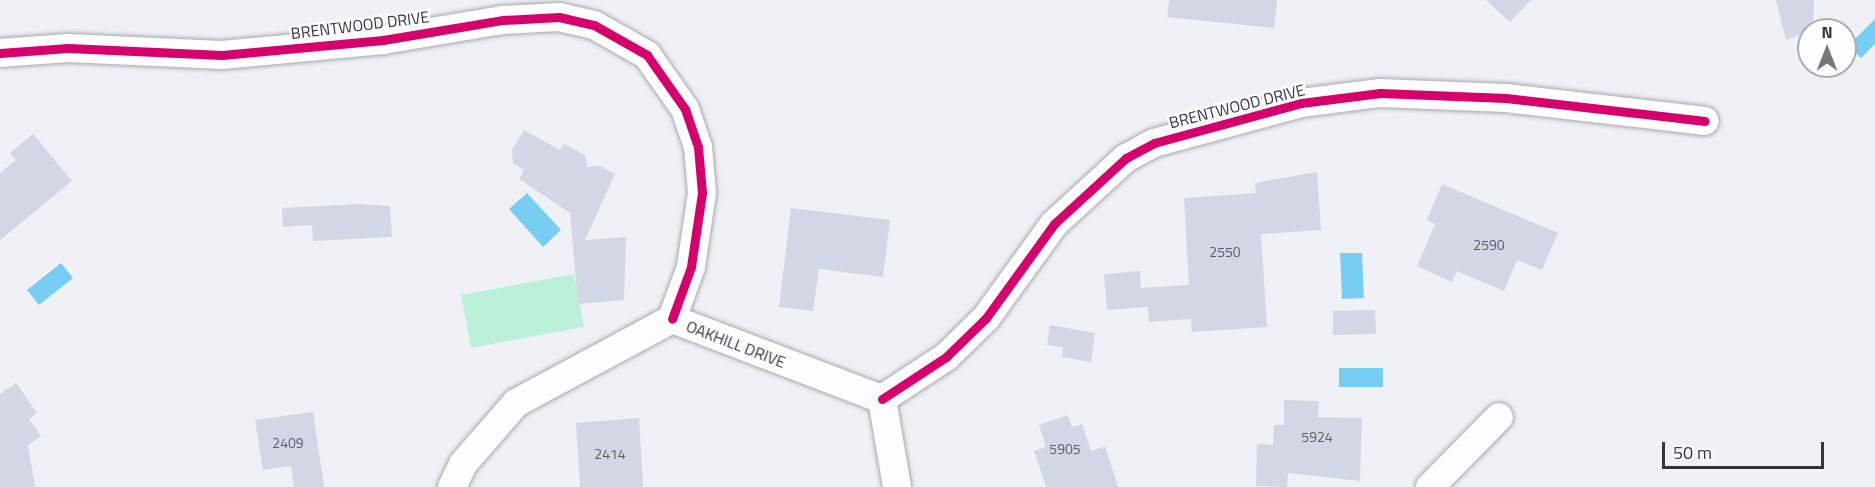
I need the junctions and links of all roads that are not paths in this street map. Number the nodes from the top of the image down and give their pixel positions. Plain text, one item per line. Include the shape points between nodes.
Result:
1 (0, 53) edge
2 (1705, 121) dead end
3 (672, 319) junction
4 (882, 399) junction
5 (1499, 417) dead end
6 (452, 487) edge
7 (897, 487) edge
8 (1430, 487) edge

1 - 3 street, BRENTWOOD DRIVE via 68,48 222,55 383,39 503,20 559,17 594,25 648,55 685,109 698,147 702,193 696,235
2 - 4 street, BRENTWOOD DRIVE via 1496,97 1380,93 1301,103 1154,143 1126,158 1062,216 986,318 946,357
3 - 4 street, OAKHILL DRIVE
3 - 6 street, OAKHILL DRIVE via 516,403 463,464
4 - 7 street
5 - 8 street

